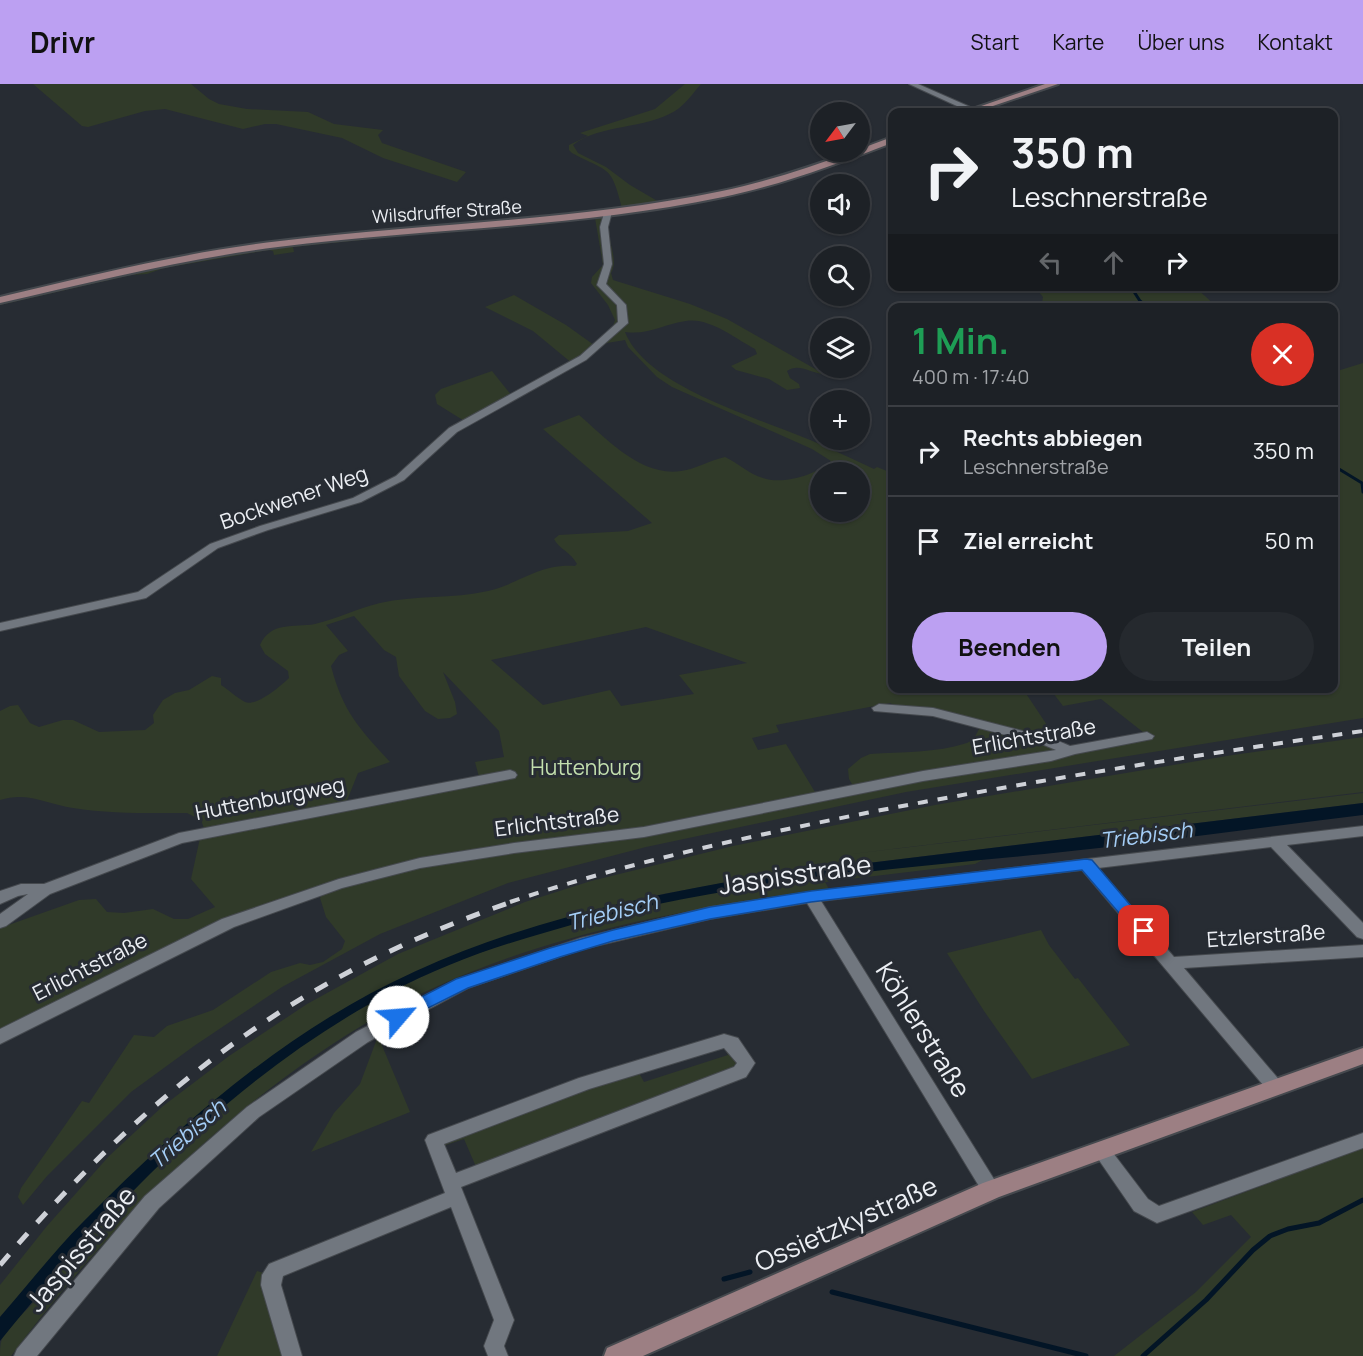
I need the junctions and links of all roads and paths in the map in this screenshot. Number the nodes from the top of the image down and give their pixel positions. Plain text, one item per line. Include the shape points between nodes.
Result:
1 (912, 84) edge
2 (1054, 84) edge
3 (962, 108) edge
4 (982, 108) edge
5 (888, 141) edge
6 (608, 212) junction
7 (0, 300) edge
8 (0, 627) edge
9 (879, 708) dead end
10 (1147, 736) dead end
11 (1067, 750) junction
12 (510, 775) dead end
13 (1363, 831) edge
14 (1275, 842) junction
15 (1086, 864) junction
16 (45, 890) junction
17 (811, 897) junction
18 (0, 899) edge
19 (0, 922) edge
20 (1363, 933) edge
21 (1363, 951) edge
22 (1171, 963) junction
23 (0, 1037) edge
24 (1363, 1056) edge
25 (1275, 1087) junction
26 (1363, 1140) edge
27 (1101, 1150) junction
28 (453, 1190) junction
29 (991, 1190) junction
30 (24, 1356) edge
31 (292, 1356) edge
32 (498, 1356) edge
33 (616, 1356) edge

1 - 3 street
2 - 4 main road
5 - 6 main road, Wilsdruffer Straße via 805,172 742,189
6 - 7 main road, Wilsdruffer Straße via 264,246
6 - 8 street, Bockwener Weg via 604,227 608,264 601,285 622,303 624,318 609,338 583,358 453,430 400,478 377,491 213,546 142,595
9 - 11 street via 933,712
10 - 11 street, Erlichtstraße
11 - 23 street, Erlichtstraße via 1051,757 923,776 644,832 420,863 339,884 228,923
12 - 16 street, Huttenburgweg via 178,838
13 - 14 street, Jaspisstraße
14 - 15 street, Jaspisstraße
14 - 20 street
15 - 17 street, Jaspisstraße
15 - 22 street
16 - 18 street, Huttenburgweg via 10,891
16 - 19 street, Huttenburgweg
17 - 29 street, Köhlerstraße
17 - 30 street, Jaspisstraße via 710,913 581,944 462,984 376,1028 253,1112 152,1202
21 - 22 street, Etzlerstraße
22 - 25 street
24 - 25 main road, Ossietzkystraße
25 - 27 main road, Ossietzkystraße
26 - 27 street via 1157,1215 1141,1205
27 - 29 main road, Ossietzkystraße
28 - 28 street via 434,1140 585,1083 724,1041 732,1043 746,1063 740,1072
28 - 31 street via 280,1267 272,1275 271,1285
28 - 32 street via 504,1320 494,1346
29 - 33 main road, Ossietzkystraße

